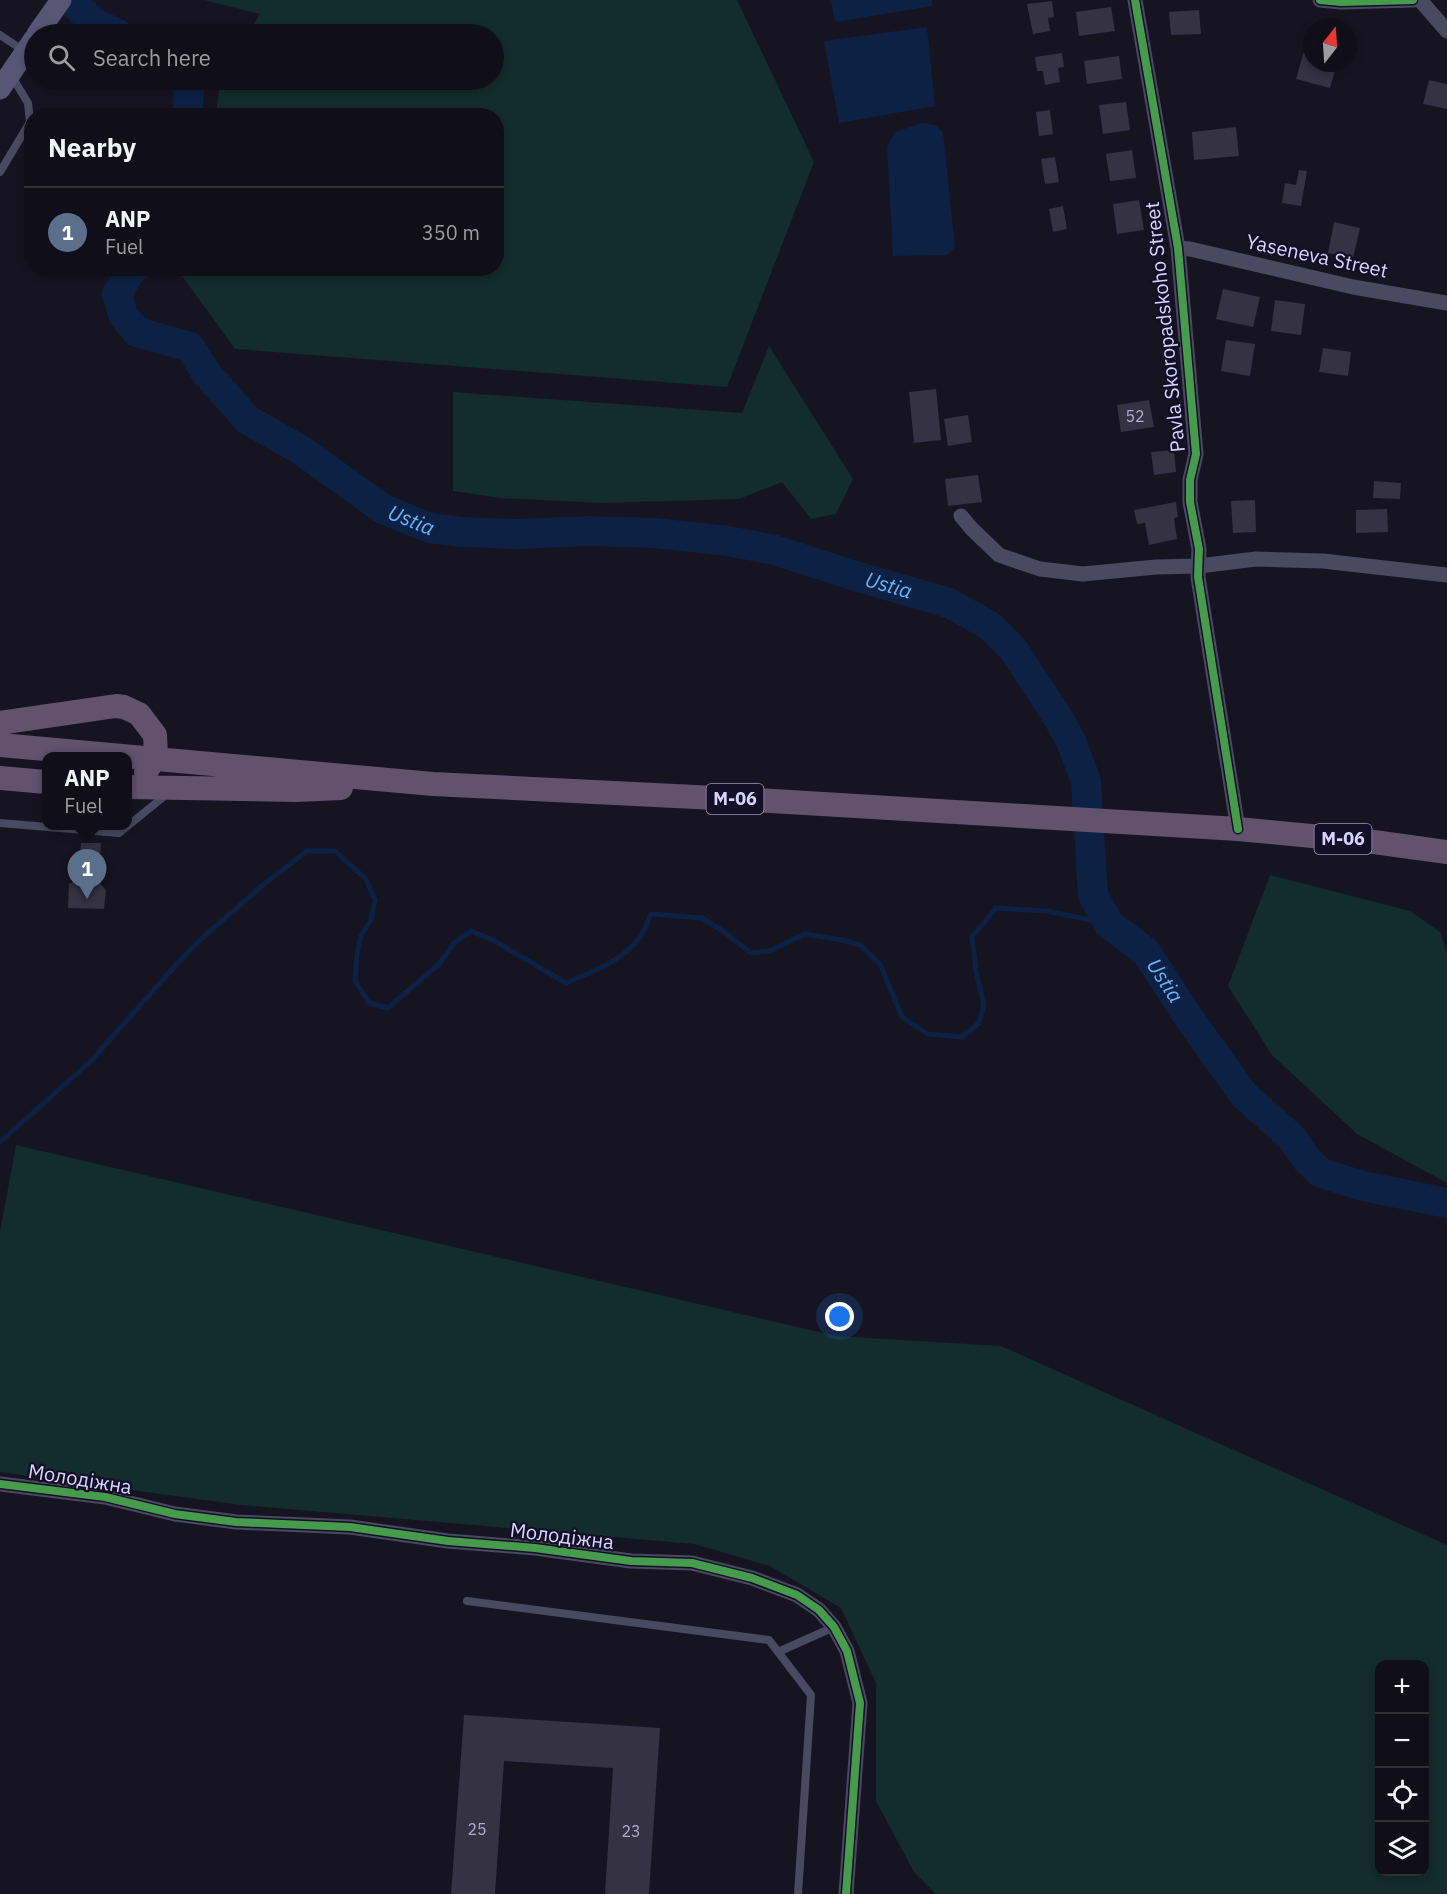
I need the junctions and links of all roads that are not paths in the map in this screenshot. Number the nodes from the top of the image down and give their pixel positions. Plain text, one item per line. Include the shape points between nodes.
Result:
1 (1135, 0) edge
2 (1320, 0) edge
3 (1413, 0) edge
4 (1420, 0) edge
5 (56, 7) edge
6 (44, 24) edge
7 (1447, 31) edge
8 (0, 35) edge
9 (24, 44) edge
10 (24, 55) edge
11 (5, 82) edge
12 (29, 108) edge
13 (24, 132) edge
14 (0, 172) edge
15 (1178, 248) junction
16 (1447, 303) edge
17 (962, 516) dead end
18 (1198, 566) junction
19 (1447, 574) edge
20 (0, 723) edge
21 (0, 745) edge
22 (77, 752) edge
23 (132, 757) edge
24 (154, 759) junction
25 (0, 778) edge
26 (42, 782) edge
27 (434, 784) junction
28 (133, 788) edge
29 (172, 789) junction
30 (132, 822) edge
31 (0, 823) edge
32 (42, 827) edge
33 (1238, 829) junction
34 (83, 830) edge
35 (123, 830) edge
36 (1447, 852) edge
37 (0, 1484) edge
38 (467, 1601) dead end
39 (834, 1627) junction
40 (778, 1652) junction
41 (798, 1894) edge
42 (846, 1894) edge

1 - 15 street, Pavla Skoropadskoho Street
2 - 3 street
4 - 7 street
5 - 6 main road
8 - 9 lane
10 - 11 main road
11 - 12 lane
13 - 14 lane
15 - 16 street, Yaseneva Street via 1353,287
15 - 18 street, Pavla Skoropadskoho Street via 1196,454 1190,502 1199,549
17 - 18 street via 999,555 1040,569 1083,574
18 - 19 street via 1256,559 1323,561
18 - 33 street, Pavla Skoropadskoho Street
20 - 24 highway via 124,707 139,714 155,735
21 - 22 highway, М-06
23 - 24 highway, М-06
24 - 27 highway, М-06
24 - 28 highway
25 - 26 highway
27 - 29 highway, М-06 via 296,790
27 - 33 highway, М-06
28 - 29 highway, М-06
29 - 30 lane
31 - 32 lane
33 - 36 highway, М-06
34 - 35 lane
37 - 39 street, Молодіжна via 105,1497 175,1514 236,1522 350,1527 631,1561 692,1563 752,1578 797,1595 819,1610
38 - 40 lane via 769,1640
39 - 40 lane
39 - 42 street, Молодіжна via 847,1651 860,1703
40 - 41 lane via 811,1695

